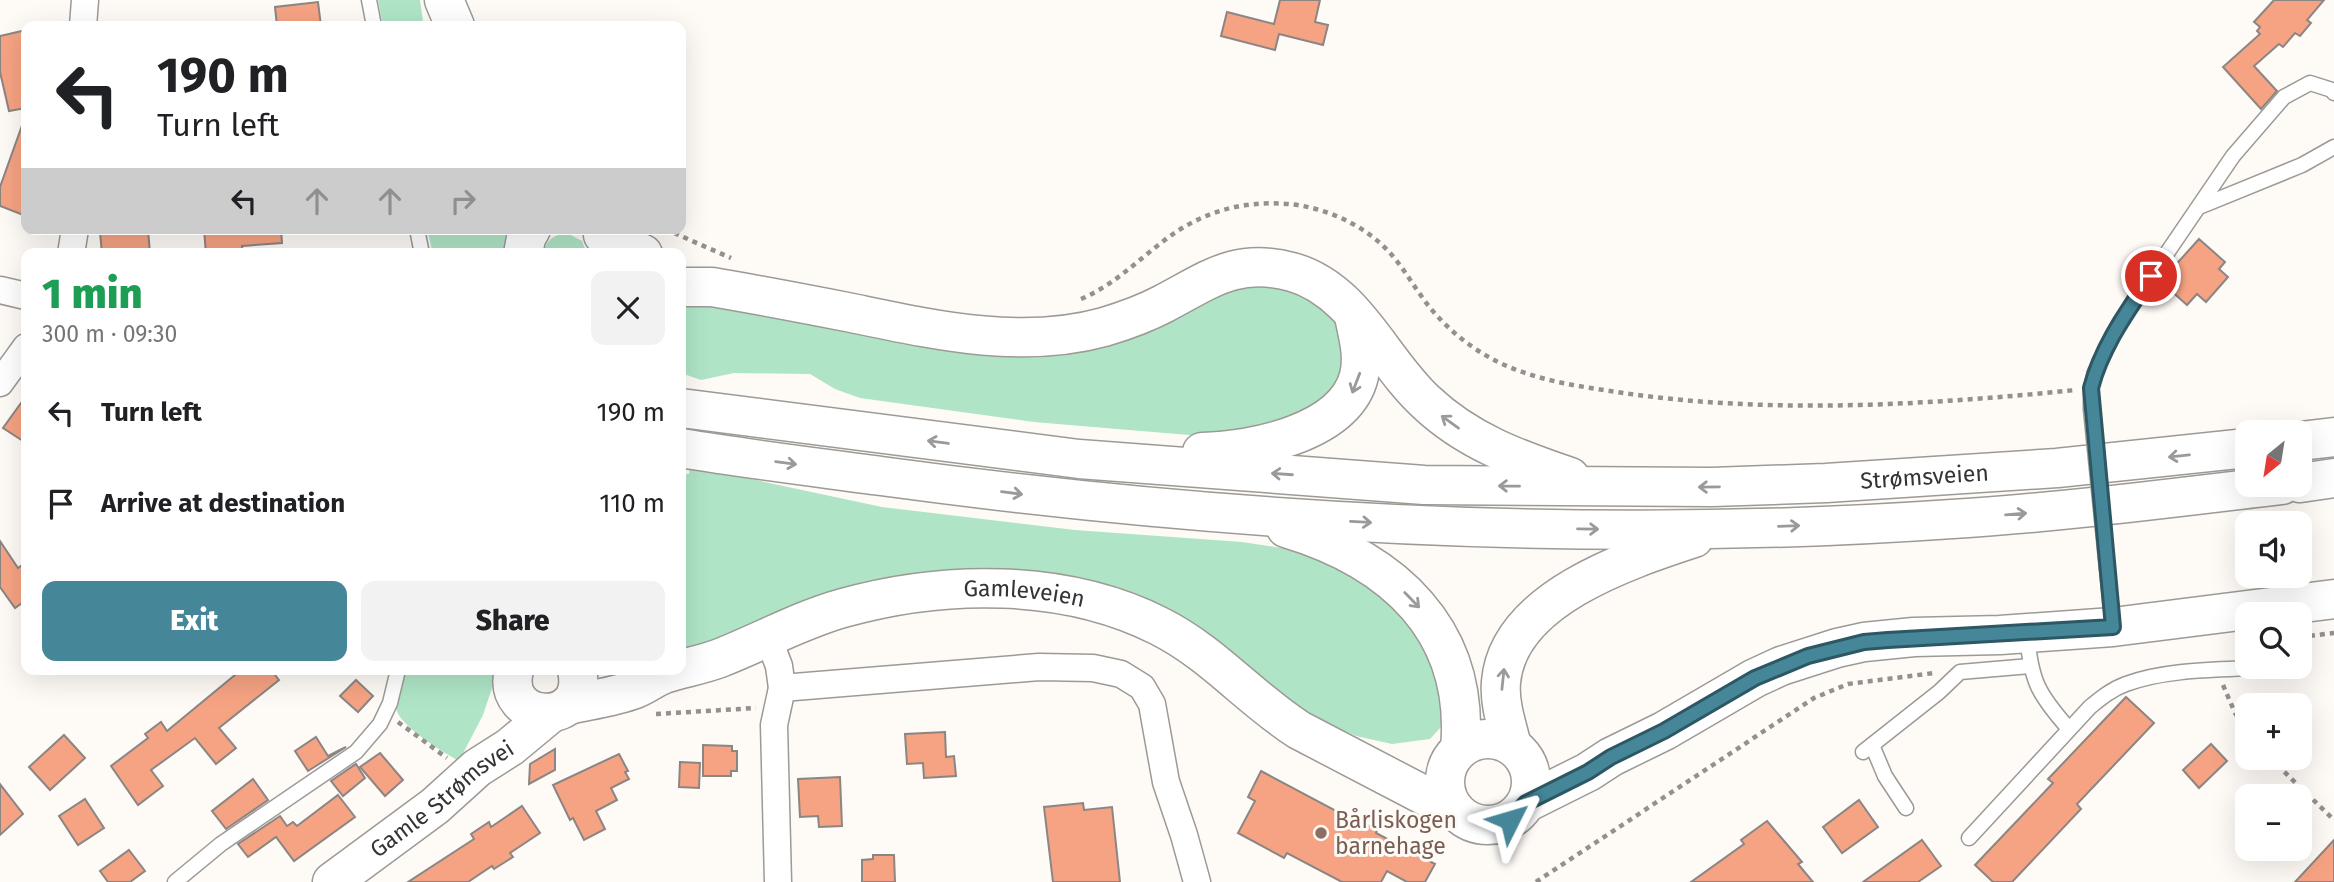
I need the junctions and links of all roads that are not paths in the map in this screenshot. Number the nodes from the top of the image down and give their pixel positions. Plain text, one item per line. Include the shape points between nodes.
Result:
1 (85, 0) edge
2 (369, 0) edge
3 (444, 0) edge
4 (83, 21) edge
5 (373, 21) edge
6 (454, 21) edge
7 (2334, 93) edge
8 (2334, 147) edge
9 (2198, 207) junction
10 (603, 239) edge
11 (627, 248) edge
12 (691, 282) edge
13 (0, 290) edge
14 (21, 295) edge
15 (1354, 316) junction
16 (21, 354) edge
17 (0, 383) edge
18 (686, 409) edge
19 (2334, 437) edge
20 (2312, 440) edge
21 (686, 448) edge
22 (2235, 449) edge
23 (1079, 459) junction
24 (2334, 478) edge
25 (2312, 481) edge
26 (1602, 487) junction
27 (2235, 490) edge
28 (1244, 516) junction
29 (1721, 529) junction
30 (2334, 599) edge
31 (2113, 627) junction
32 (768, 636) junction
33 (2028, 650) junction
34 (686, 666) edge
35 (2235, 669) edge
36 (397, 675) edge
37 (648, 675) edge
38 (513, 676) edge
39 (565, 696) edge
40 (779, 698) junction
41 (2069, 729) junction
42 (1515, 749) junction
43 (1455, 754) junction
44 (1351, 757) junction
45 (1611, 757) junction
46 (466, 765) junction
47 (1526, 803) junction
48 (1906, 808) dead end
49 (1456, 812) junction
50 (1969, 838) dead end
51 (175, 882) edge
52 (332, 882) edge
53 (778, 882) edge
54 (1197, 882) edge

1 - 4 street
2 - 5 lane
3 - 6 main road
7 - 9 lane via 2310,83 2284,97 2233,156
8 - 9 lane via 2302,165
9 - 31 lane, bridge via 2108,343 2093,380 2091,409
10 - 11 main road
12 - 15 main road via 945,331 1030,337 1104,327 1149,311 1212,276 1260,267 1292,272 1319,284
13 - 14 street
15 -> 23 main road via 1361,348 1356,386 1338,411 1317,425 1291,436 1215,452
26 -> 15 main road via 1488,447 1465,433 1406,383
16 - 17 street
23 -> 18 main road
19 - 20 main road
21 -> 28 main road via 992,491
22 -> 26 main road, Strømsveien via 1949,477
26 -> 23 main road, Strømsveien via 1424,485
24 - 25 main road
29 -> 27 main road, Strømsveien via 1952,519
28 -> 29 main road via 1521,528
28 -> 43 main road via 1310,535 1353,555 1397,585 1420,608 1442,641 1457,679 1462,722
42 -> 29 main road via 1505,721 1501,683 1509,650 1526,626 1551,603 1600,575
30 - 31 main road
31 - 33 main road
32 - 34 main road, Gamleveien via 710,662
32 - 40 street via 779,666
32 - 44 main road, Gamleveien via 841,608 942,590 1009,590 1080,598 1140,616 1176,635 1207,655 1278,717
33 - 41 lane via 2043,699
33 - 45 main road via 1888,640 1808,656 1755,678
33 - 48 lane via 1960,672 1868,749
35 - 41 lane via 2167,674 2125,684 2090,707
36 - 51 lane via 386,713 356,752 221,844
37 - 39 main road, Gamleveien via 635,689
38 - 39 main road via 518,699 542,714
38 - 46 main road
39 - 46 main road, Gamle Strømsvei via 510,747
40 - 53 street via 774,725
40 - 54 street via 1039,667 1093,668 1121,674 1142,687 1152,704 1166,782
41 - 50 lane
42 - 43 main road via 1486,739
42 - 45 main road
42 - 47 main road via 1530,771
43 - 44 main road, Gamleveien via 1409,761
43 - 49 main road via 1446,770 1445,793
44 - 49 main road, Gamleveien
45 - 47 main road
46 - 52 main road, Gamle Strømsvei via 435,806
47 - 49 main road via 1510,820 1488,826

